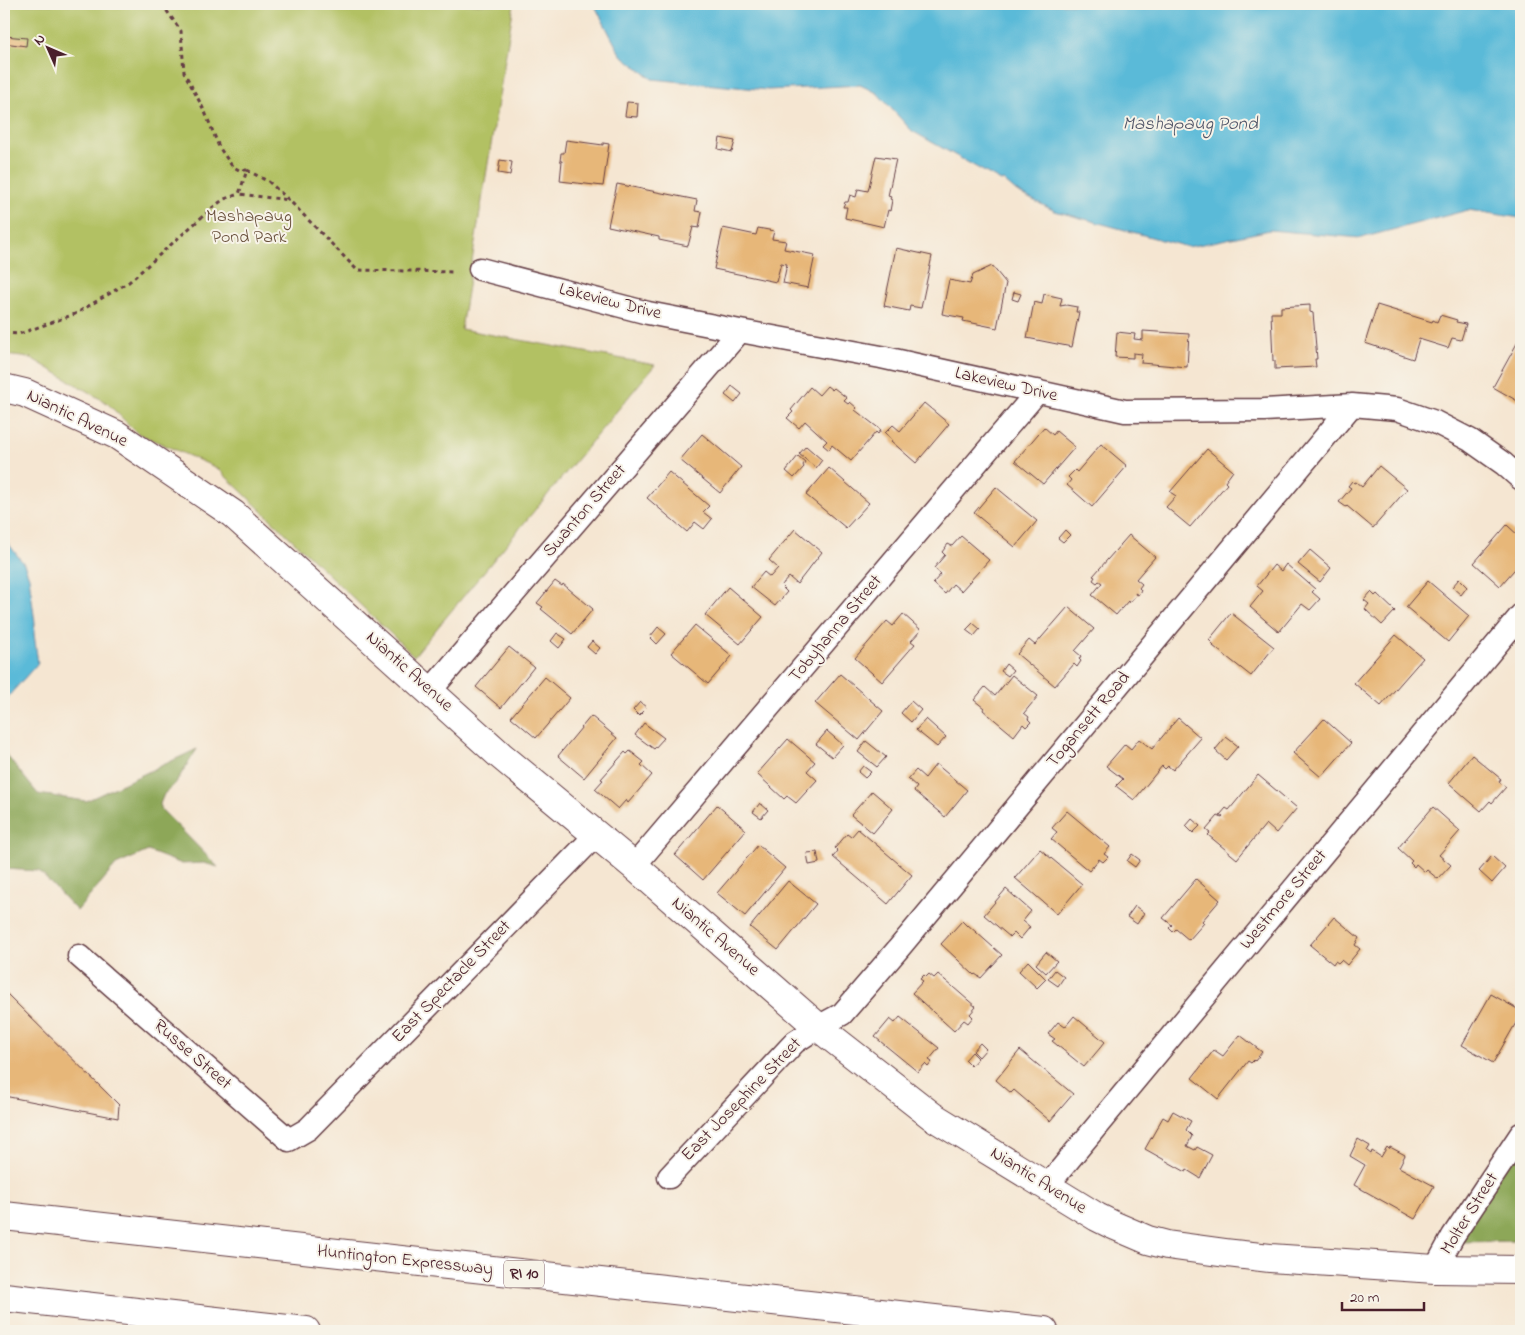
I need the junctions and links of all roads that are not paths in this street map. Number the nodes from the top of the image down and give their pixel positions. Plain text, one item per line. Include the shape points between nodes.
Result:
1 (480, 269) dead end
2 (740, 331) junction
3 (4, 388) edge
4 (1038, 391) junction
5 (1352, 405) junction
6 (1521, 479) edge
7 (1521, 615) edge
8 (430, 691) junction
9 (596, 835) junction
10 (634, 866) junction
11 (79, 956) dead end
12 (818, 1027) junction
13 (308, 1129) joint
14 (1521, 1134) edge
15 (669, 1176) dead end
16 (1047, 1186) junction
17 (4, 1216) edge
18 (1436, 1269) junction
19 (1521, 1270) edge
20 (4, 1297) edge
21 (306, 1331) edge
22 (1044, 1331) edge

1 - 2 street, Lakeview Drive via 648,313
2 - 4 street, Lakeview Drive
2 - 8 street, Swanton Street
3 - 8 main road, Niantic Avenue via 25,393 117,435 233,514
4 - 5 street, Lakeview Drive via 1124,411 1264,410
4 - 10 street, Tobyhanna Street
5 - 6 street, Lakeview Drive via 1397,409 1434,422 1470,440
5 - 12 street, Togansett Road via 899,948 842,1014
7 - 16 street, Westmore Street
8 - 9 main road, Niantic Avenue
9 - 10 main road, Niantic Avenue
9 - 13 street, East Spectacle Street
10 - 12 main road, Niantic Avenue
11 - 13 street, Russe Street via 289,1140
12 - 15 street, East Josephine Street via 795,1042
12 - 16 main road, Niantic Avenue via 932,1116
14 - 18 street, Molter Street via 1453,1236
16 - 18 main road, Niantic Avenue via 1113,1225 1167,1245 1270,1258
17 - 22 main road, Huntington Expressway / RI 10
18 - 19 main road, Niantic Avenue
20 - 21 main road

